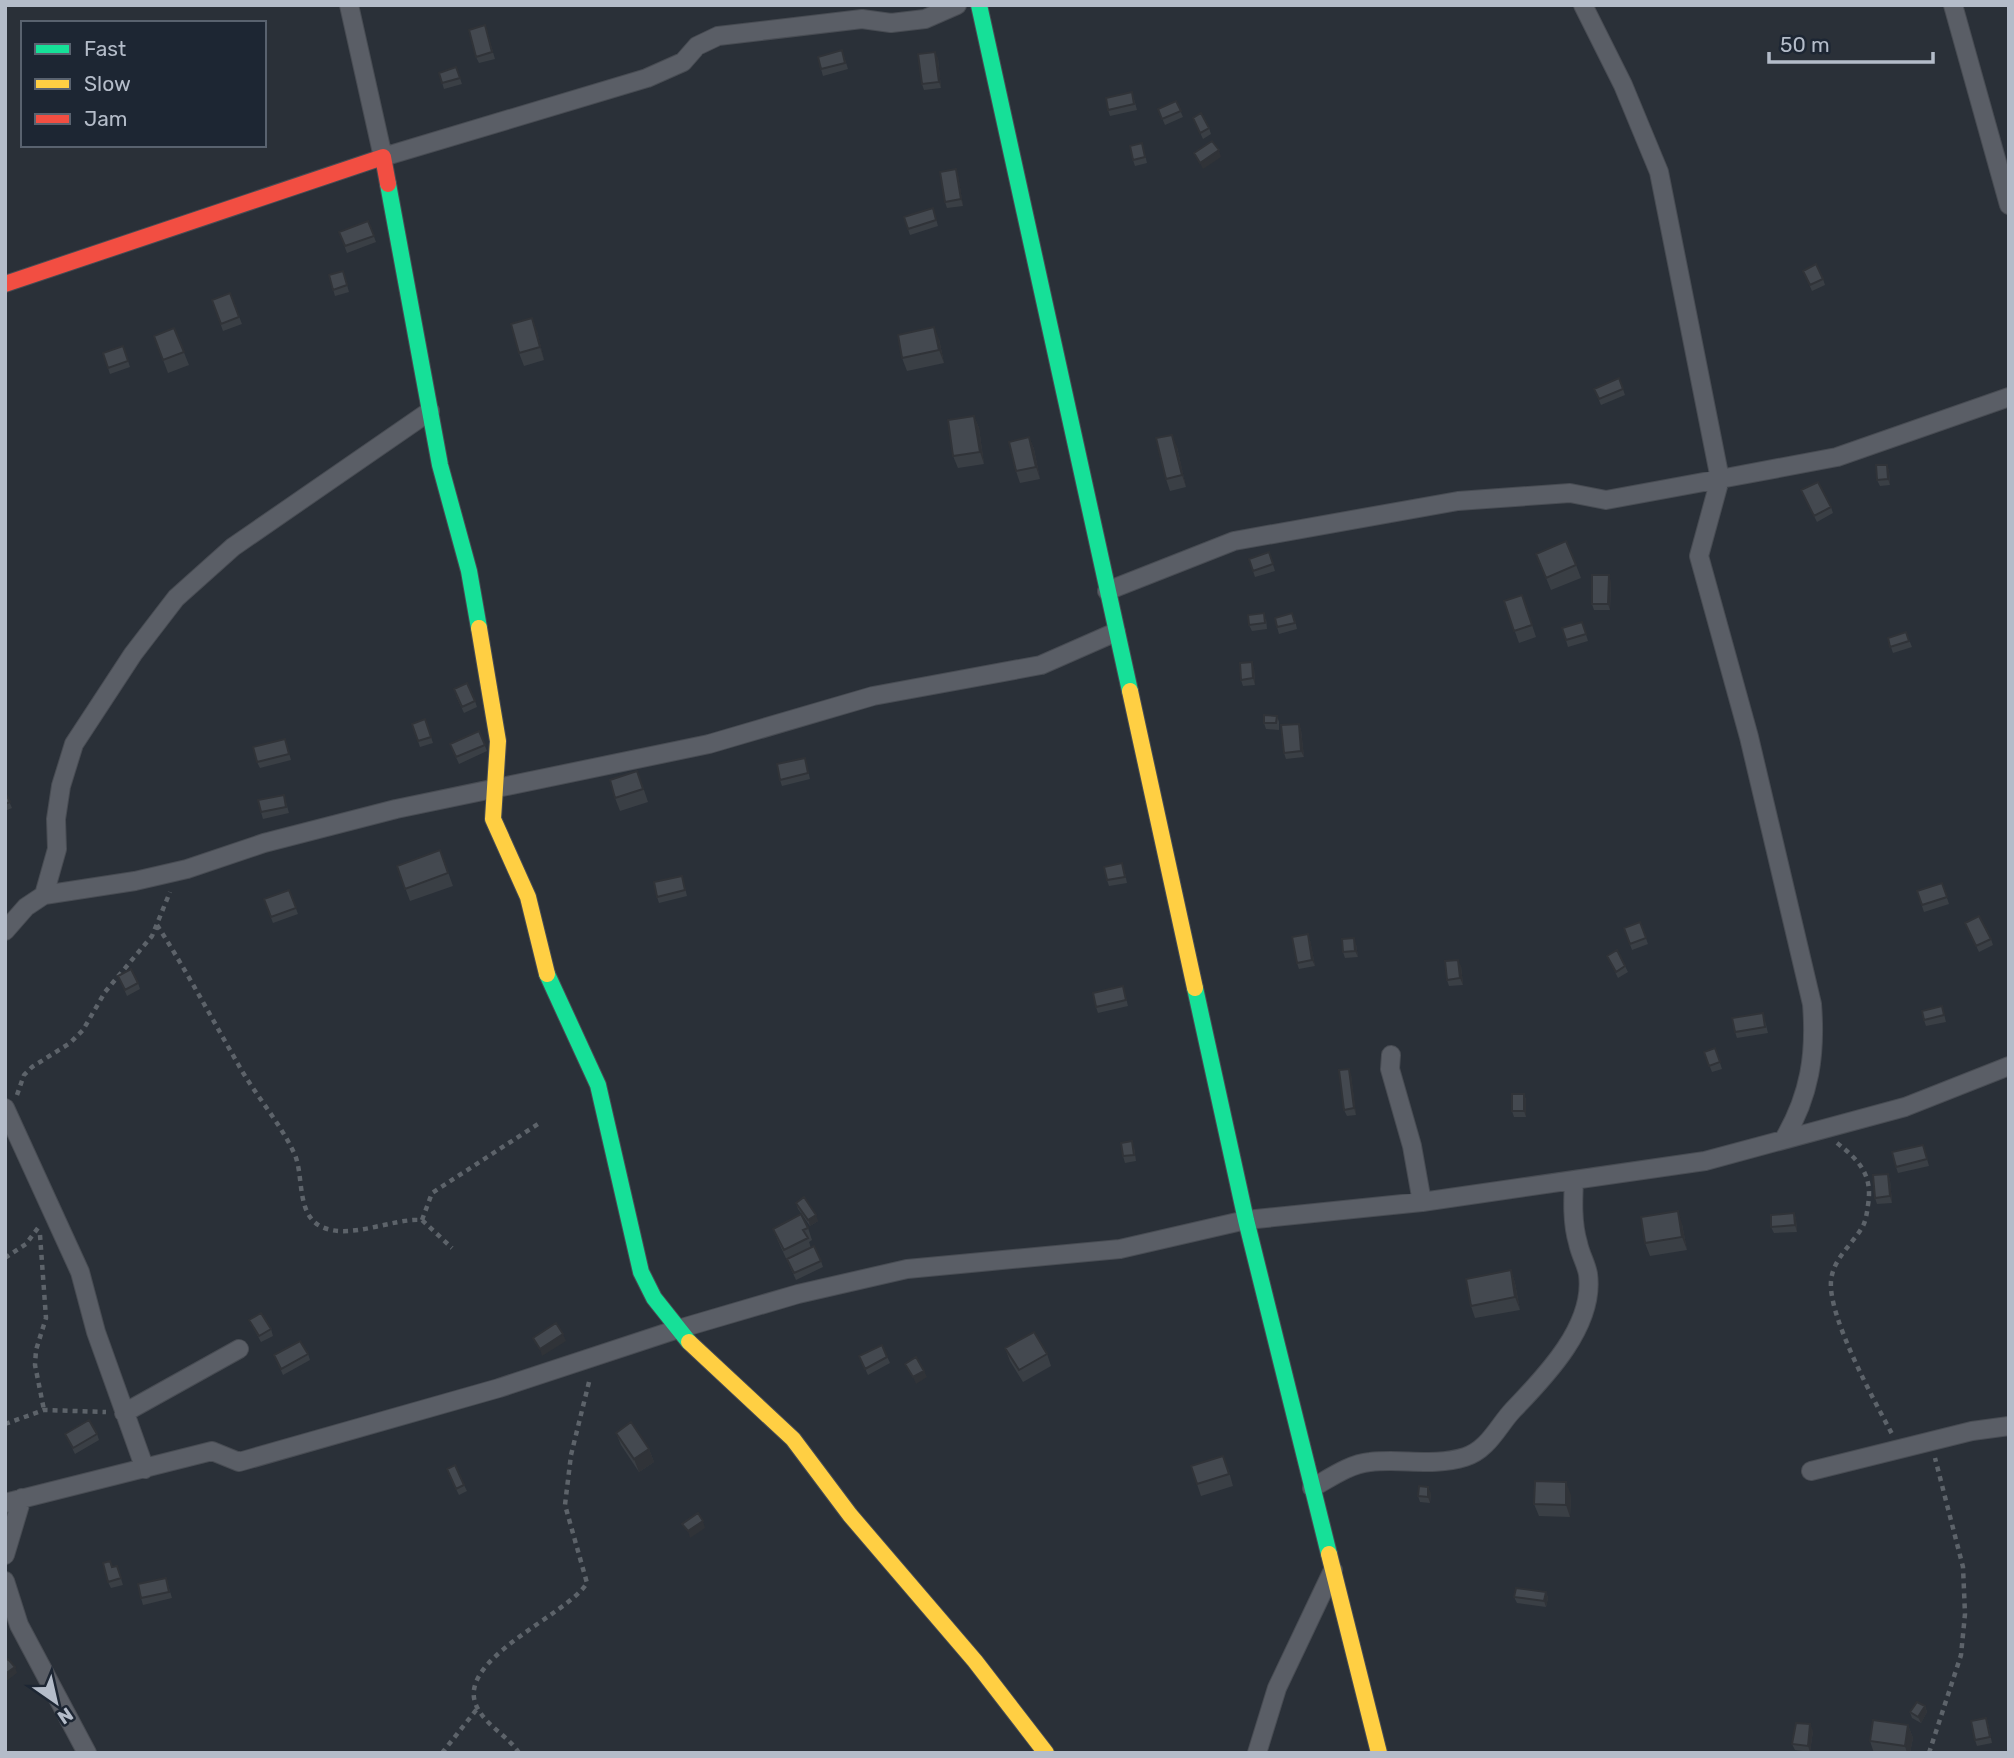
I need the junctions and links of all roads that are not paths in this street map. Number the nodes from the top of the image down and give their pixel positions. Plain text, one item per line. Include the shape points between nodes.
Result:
1 (349, 5) edge
2 (957, 5) edge
3 (979, 5) edge
4 (1583, 5) edge
5 (1952, 5) edge
6 (383, 157) junction
7 (2009, 205) edge
8 (5, 284) edge
9 (2009, 397) edge
10 (430, 411) junction
11 (1720, 479) junction
12 (1107, 591) junction
13 (1116, 632) junction
14 (494, 787) junction
15 (44, 895) junction
16 (5, 931) edge
17 (1391, 1055) dead end
18 (2009, 1066) edge
19 (8, 1114) edge
20 (1784, 1139) junction
21 (1574, 1180) junction
22 (1422, 1202) junction
23 (1247, 1220) junction
24 (675, 1330) junction
25 (239, 1349) dead end
26 (124, 1413) junction
27 (2009, 1426) edge
28 (145, 1469) junction
29 (1811, 1471) dead end
30 (1312, 1488) junction
31 (14, 1501) edge
32 (5, 1555) edge
33 (1333, 1570) junction
34 (5, 1581) edge
35 (87, 1753) edge
36 (1046, 1753) edge
37 (1257, 1753) edge
38 (1379, 1753) edge

1 - 6 street
2 - 6 street via 925,19 891,23 862,19 718,36 697,46 684,62 647,78
3 - 12 street
4 - 11 street via 1659,172
5 - 7 street
6 - 8 street
6 - 10 street
9 - 11 street via 1837,457
10 - 14 street via 470,571 498,741
10 - 15 street via 233,547 176,598 74,744 61,786 57,849
11 - 12 street via 1606,500 1570,493 1458,500 1296,529 1234,541
11 - 20 street via 1699,556 1749,737 1812,1004 1814,1048 1809,1086
12 - 13 street
13 - 14 street via 1041,665 873,696 709,744
13 - 23 street
14 - 15 street via 264,843 187,869
14 - 24 street via 493,819 528,897 548,979 598,1085 640,1272 652,1300
15 - 16 street
17 - 22 street via 1390,1069
18 - 20 street via 1905,1107
19 - 26 street via 80,1272
20 - 21 street via 1705,1161
21 - 22 street
21 - 30 street via 1577,1242 1588,1276 1587,1293 1575,1328 1534,1390 1488,1442 1467,1457 1428,1463 1356,1464
22 - 23 street
23 - 24 street via 1121,1249 907,1269 798,1294
23 - 30 street
24 - 28 street via 595,1358 239,1462 212,1451
24 - 36 street via 794,1440 844,1508 965,1645
25 - 26 street
26 - 28 street
27 - 29 street
28 - 31 street
30 - 33 street
31 - 32 street
33 - 37 street via 1277,1688
33 - 38 street
34 - 35 street via 19,1625

